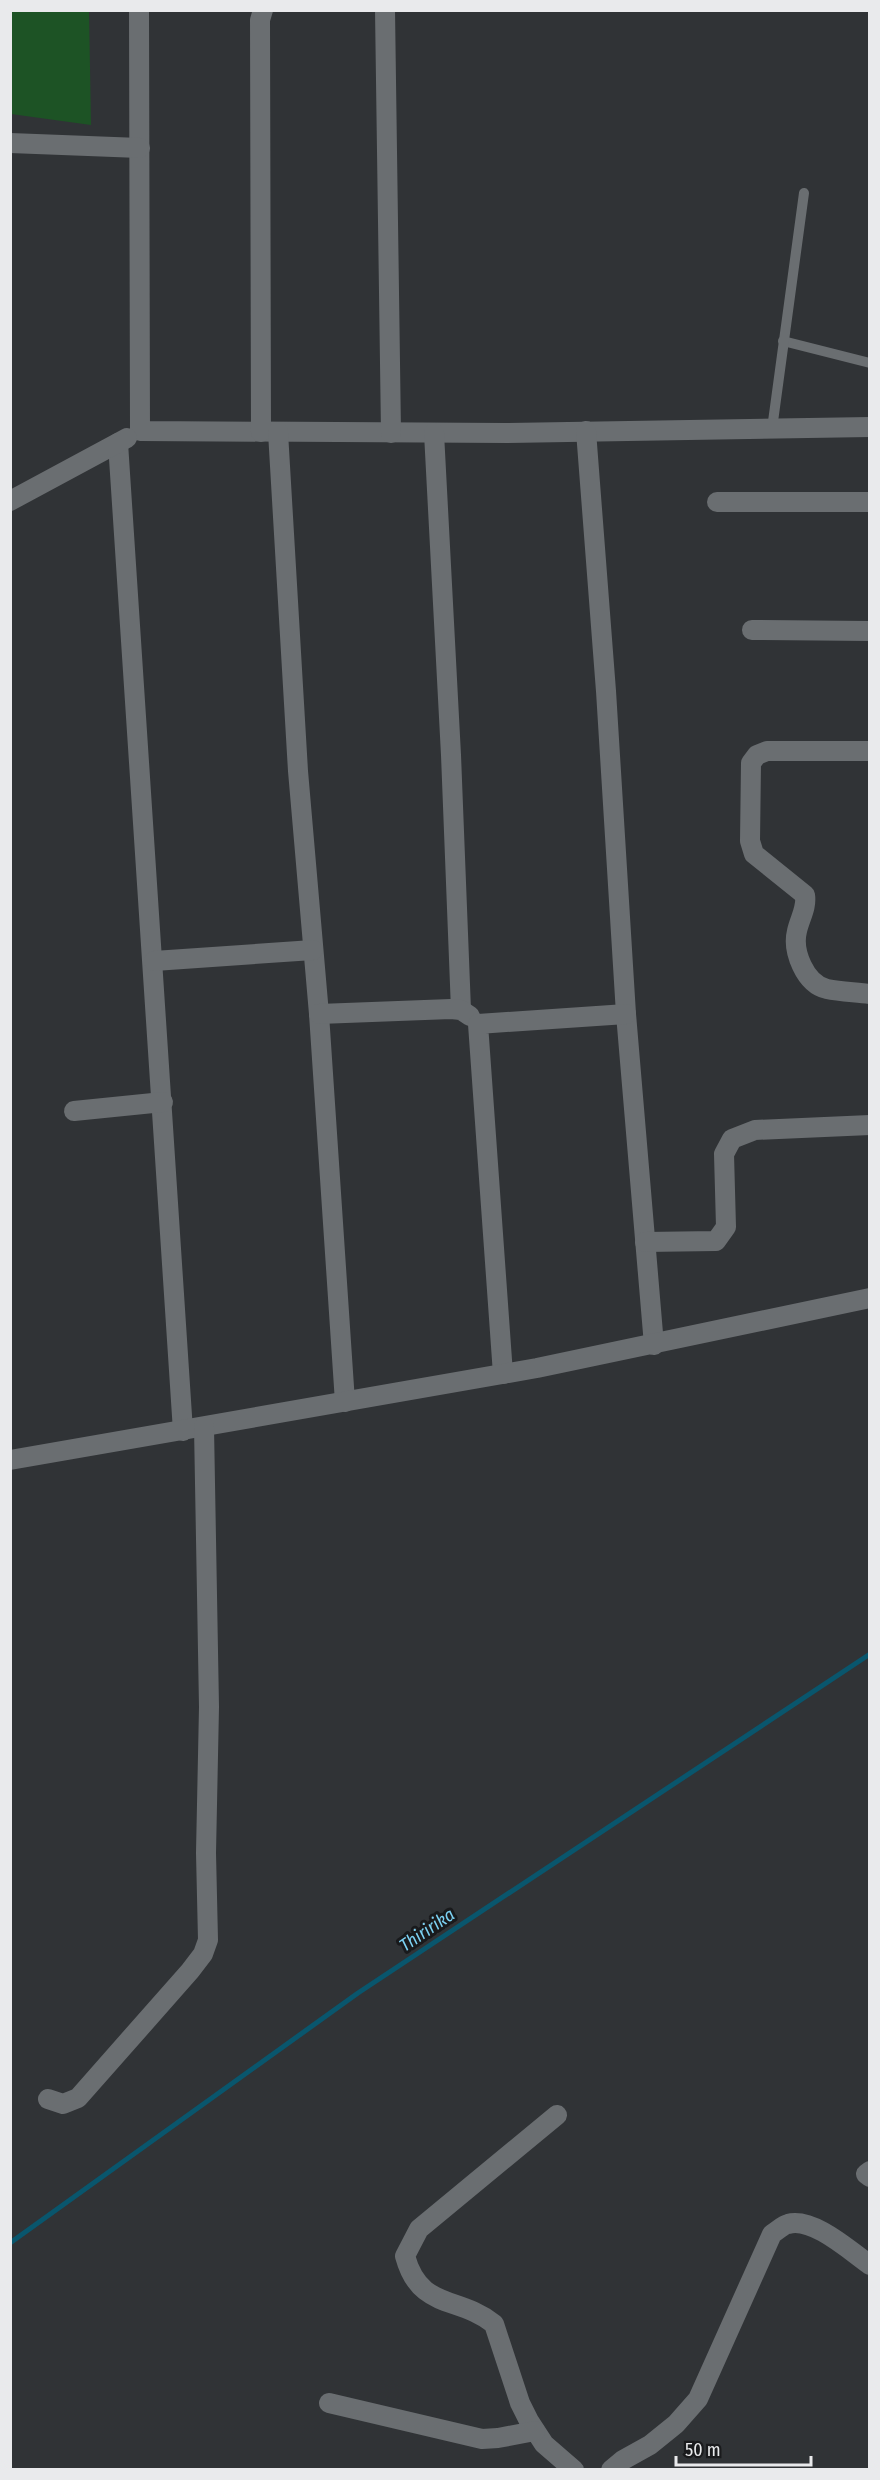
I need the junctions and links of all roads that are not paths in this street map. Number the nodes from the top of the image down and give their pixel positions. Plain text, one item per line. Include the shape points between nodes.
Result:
1 (139, 10) edge
2 (263, 10) edge
3 (386, 10) edge
4 (10, 144) edge
5 (140, 148) junction
6 (804, 194) dead end
7 (783, 340) junction
8 (870, 363) edge
9 (870, 427) edge
10 (772, 429) junction
11 (140, 431) junction
12 (586, 431) junction
13 (270, 432) junction
14 (391, 433) junction
15 (434, 433) junction
16 (118, 443) junction
17 (10, 501) edge
18 (717, 501) dead end
19 (870, 502) edge
20 (752, 630) dead end
21 (870, 631) edge
22 (870, 751) edge
23 (313, 950) junction
24 (154, 961) junction
25 (870, 994) edge
26 (460, 1011) junction
27 (319, 1014) junction
28 (626, 1014) junction
29 (478, 1024) junction
30 (163, 1102) junction
31 (74, 1111) dead end
32 (870, 1125) edge
33 (645, 1242) junction
34 (870, 1299) edge
35 (654, 1345) junction
36 (503, 1374) junction
37 (345, 1402) junction
38 (204, 1427) junction
39 (183, 1431) junction
40 (10, 1460) edge
41 (48, 2099) dead end
42 (557, 2115) dead end
43 (870, 2171) edge
44 (870, 2177) edge
45 (870, 2265) edge
46 (329, 2403) dead end
47 (535, 2431) junction
48 (574, 2469) edge
49 (611, 2469) edge

1 - 5 street
2 - 13 street
3 - 14 street
4 - 5 street
5 - 11 street
6 - 7 lane
7 - 8 lane
7 - 10 lane
9 - 10 street
10 - 12 street
11 - 13 street
11 - 16 street
12 - 15 street
12 - 28 street
13 - 14 street
13 - 23 street
14 - 15 street
15 - 26 street
16 - 17 street
16 - 24 street
18 - 19 street
20 - 21 street
22 - 25 street via 766,751 757,755 751,763 750,841 754,854 805,895 796,934 805,972 825,989
23 - 24 street
23 - 27 street
24 - 30 street
26 - 27 street
26 - 29 street
27 - 37 street
28 - 29 street
28 - 33 street
29 - 36 street
30 - 31 street
30 - 39 street
32 - 33 street via 755,1130 732,1139 724,1154 726,1227 720,1238
33 - 35 street
34 - 35 street
35 - 36 street
36 - 37 street
37 - 38 street
38 - 39 street
38 - 41 street via 208,1940 190,1971 78,2098 63,2104
39 - 40 street
42 - 47 street via 419,2229 405,2256 411,2275 422,2290 494,2324 520,2403
43 - 44 street via 866,2174
45 - 49 street via 825,2232 803,2224 788,2224 772,2234 698,2398 676,2424
46 - 47 street via 482,2439
47 - 48 street via 544,2444

